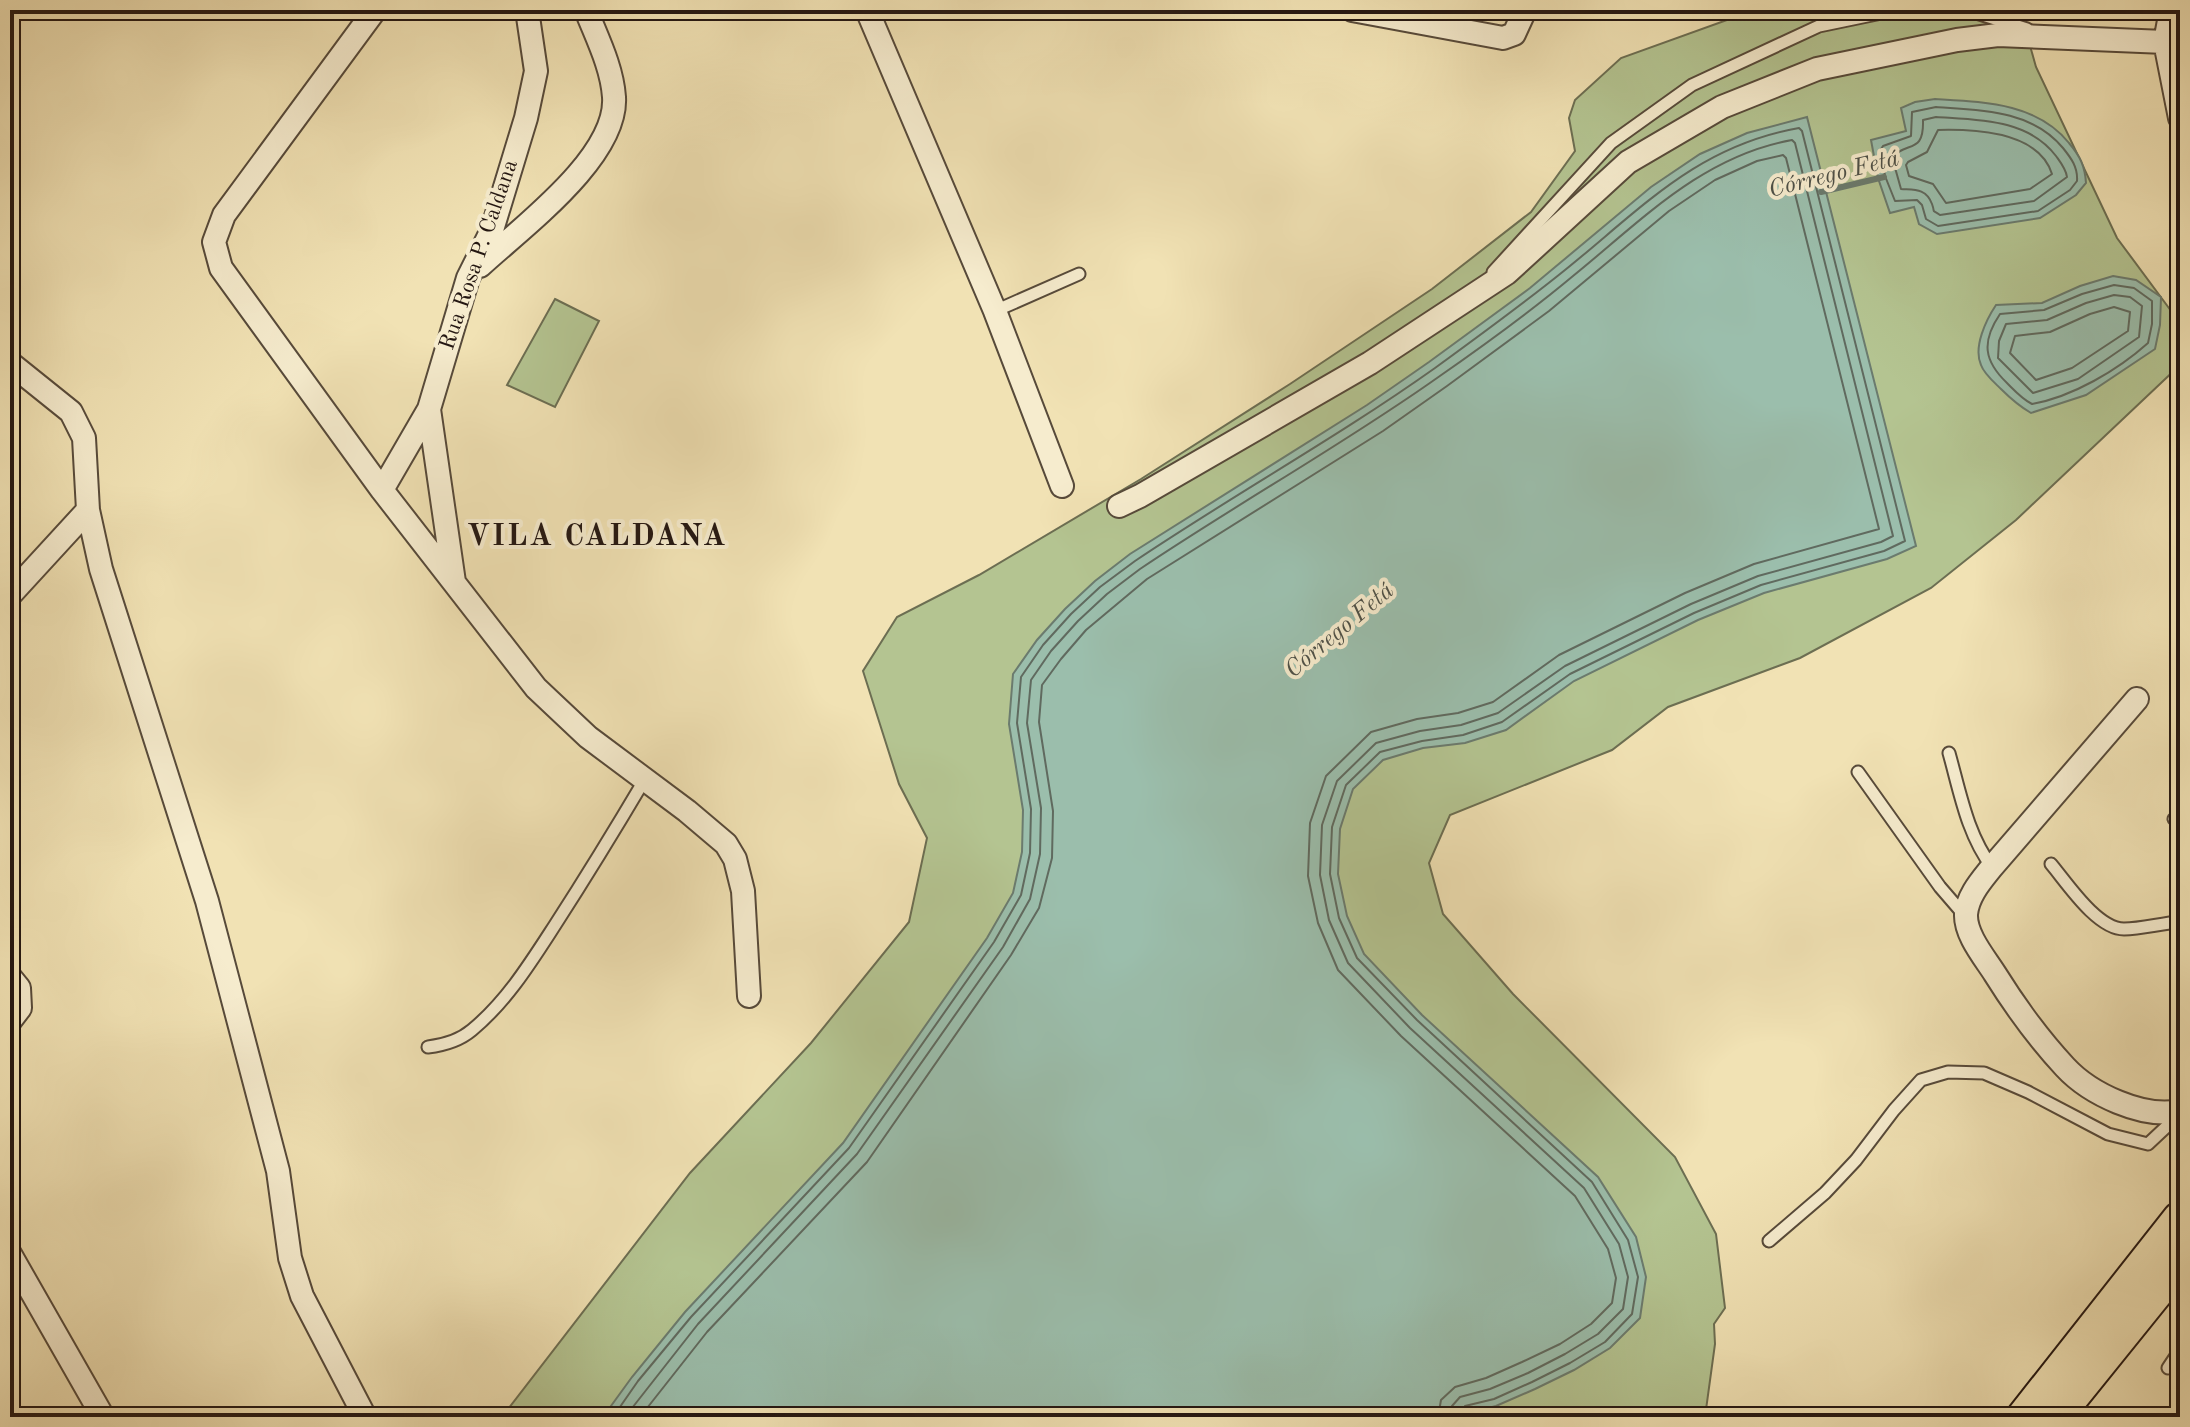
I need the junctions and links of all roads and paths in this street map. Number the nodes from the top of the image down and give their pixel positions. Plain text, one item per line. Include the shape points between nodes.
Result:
1 (375, 10) edge
2 (527, 10) edge
3 (586, 10) edge
4 (867, 10) edge
5 (1352, 10) edge
6 (1525, 10) edge
7 (2171, 10) edge
8 (2055, 37) junction
9 (2165, 42) junction
10 (2180, 118) edge
11 (1079, 274) dead end
12 (468, 278) junction
13 (1468, 298) junction
14 (995, 311) junction
15 (10, 363) edge
16 (429, 409) junction
17 (1062, 486) dead end
18 (382, 490) junction
19 (1119, 506) dead end
20 (88, 510) junction
21 (454, 583) junction
22 (10, 595) edge
23 (2137, 699) dead end
24 (1949, 753) dead end
25 (1858, 772) dead end
26 (645, 779) junction
27 (2051, 864) dead end
28 (1992, 867) junction
29 (1966, 916) junction
30 (2180, 922) edge
31 (10, 977) edge
32 (749, 996) dead end
33 (10, 1021) edge
34 (428, 1047) dead end
35 (2180, 1112) edge
36 (2180, 1219) edge
37 (1769, 1241) dead end
38 (10, 1254) edge
39 (2180, 1262) edge
40 (2180, 1350) edge
41 (2168, 1368) dead end
42 (103, 1417) edge
43 (365, 1417) edge
44 (2024, 1417) edge
45 (2055, 1417) edge

1 - 18 street via 224,215 214,242 221,268
2 - 12 street, Rua Rosa P. Caldana via 536,71 526,118 492,230
3 - 12 street via 610,71 614,100 609,128 576,177
4 - 14 street
5 - 6 street via 1503,38 1514,34
7 - 9 street
8 - 9 street
8 - 13 street via 1957,40 1817,69 1722,107 1628,162 1507,273
8 - 13 lane via 1970,11 1896,10 1819,26 1692,85 1611,143
9 - 10 street
11 - 14 lane
12 - 16 street, Rua Rosa P. Caldana
13 - 19 street via 1370,363
14 - 17 street
15 - 20 street via 71,412 84,438
16 - 18 street, Rua Rosa P. Caldana
16 - 21 street
18 - 21 street
20 - 22 street
20 - 43 street via 101,569 207,901 278,1171 290,1258 302,1296
21 - 26 street via 536,688 588,737
23 - 28 street
24 - 28 lane via 1970,827
25 - 29 lane
26 - 32 street via 726,844 735,859 743,891
26 - 34 lane via 533,959 499,1004 470,1031 448,1044
27 - 30 lane via 2109,926
28 - 29 street via 1971,895
29 - 35 street via 1970,934 2011,999 2066,1069 2107,1097 2146,1112
31 - 33 street via 19,988 20,1008
35 - 37 lane via 2148,1144 2108,1134 1984,1073 1948,1072 1921,1080 1825,1193
36 - 44 main road
38 - 42 street
39 - 45 main road
40 - 41 lane

